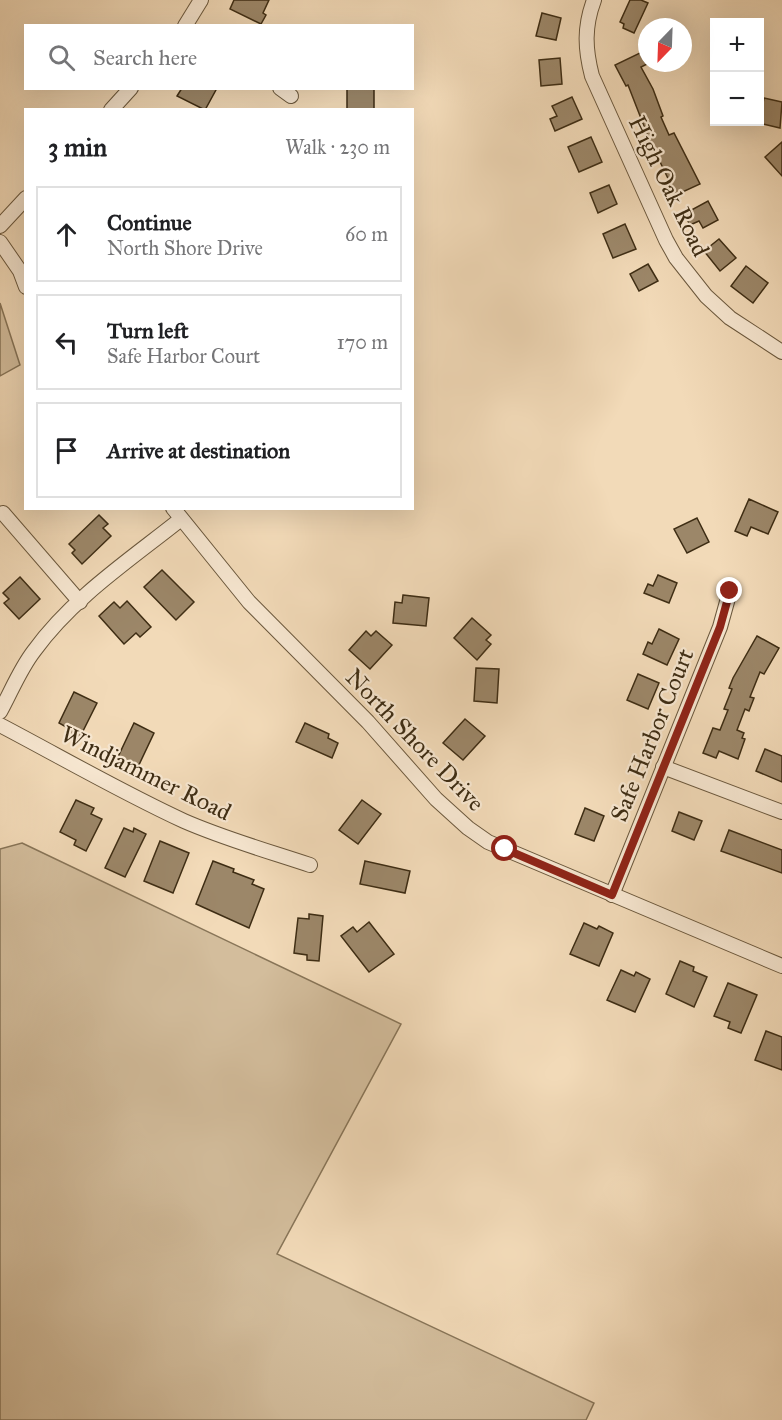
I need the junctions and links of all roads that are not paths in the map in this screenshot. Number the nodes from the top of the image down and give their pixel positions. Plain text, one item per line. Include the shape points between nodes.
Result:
1 (201, 0) edge
2 (594, 0) edge
3 (187, 24) edge
4 (129, 90) edge
5 (113, 108) edge
6 (24, 200) edge
7 (0, 226) edge
8 (0, 242) edge
9 (24, 282) edge
10 (782, 352) edge
11 (3, 513) dead end
12 (177, 514) edge
13 (730, 591) dead end
14 (80, 602) junction
15 (0, 712) edge
16 (0, 725) edge
17 (663, 767) junction
18 (782, 812) edge
19 (310, 865) dead end
20 (612, 895) junction
21 (782, 966) edge

1 - 3 street
2 - 10 street, High Oak Road via 585,36 592,76 666,240 706,296 730,318
4 - 5 street
6 - 7 street
8 - 9 street
11 - 14 street
12 - 14 street
12 - 20 street, North Shore Drive via 249,602 468,828 488,842
13 - 17 street, Safe Harbor Court via 720,627
14 - 15 street via 33,652
16 - 19 street, Windjammer Road via 185,821
17 - 18 street
17 - 20 street, Safe Harbor Court
20 - 21 street, North Shore Drive

